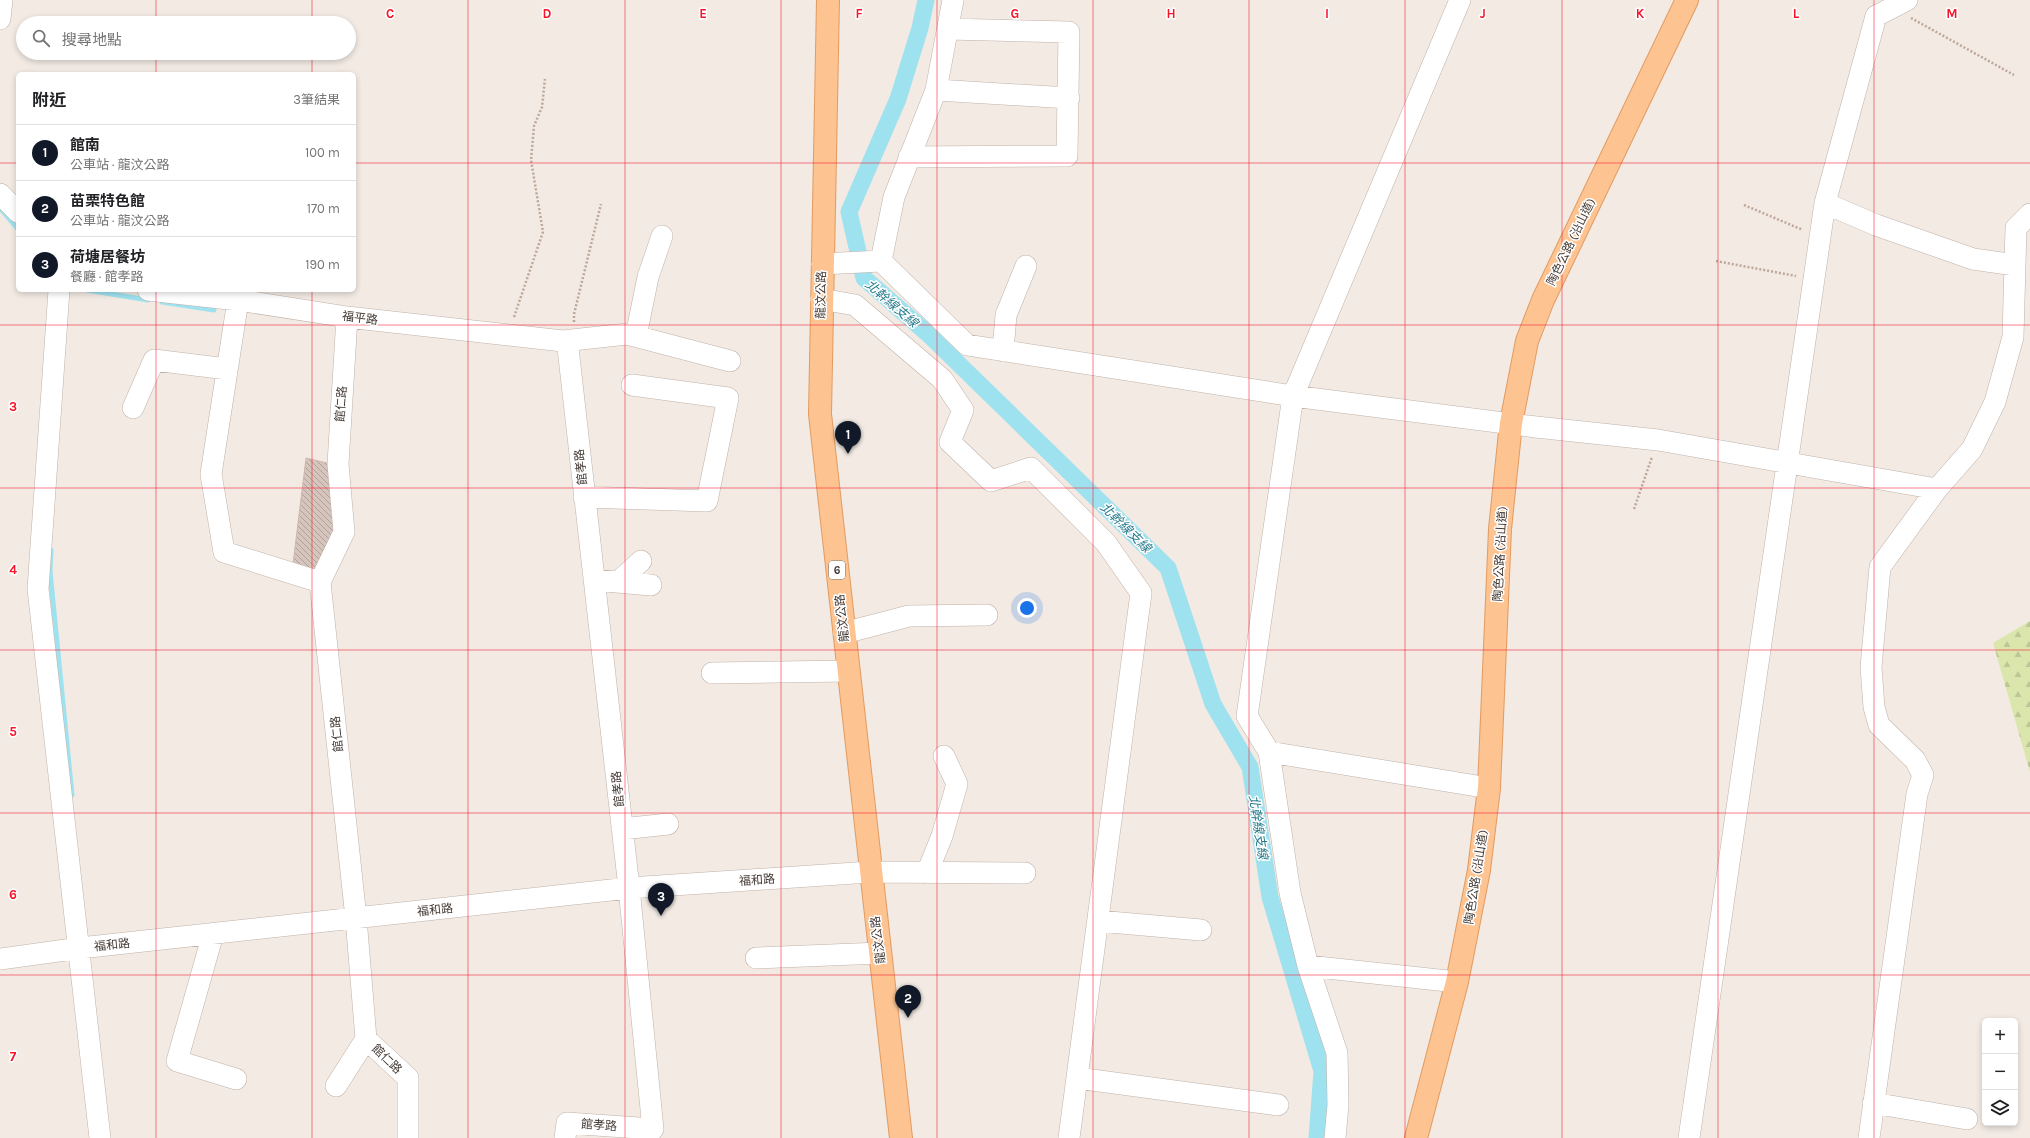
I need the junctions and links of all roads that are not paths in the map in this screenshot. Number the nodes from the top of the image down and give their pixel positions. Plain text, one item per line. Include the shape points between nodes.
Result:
1 (2, 0) edge
2 (828, 0) edge
3 (953, 0) edge
4 (1460, 0) edge
5 (1687, 0) edge
6 (1900, 4) edge
7 (0, 18) edge
8 (948, 29) junction
9 (936, 90) junction
10 (1069, 98) junction
11 (909, 157) junction
12 (0, 194) edge
13 (1825, 203) junction
14 (16, 210) edge
15 (2030, 214) edge
16 (662, 236) dead end
17 (881, 260) junction
18 (822, 264) junction
19 (2015, 265) junction
20 (1026, 266) dead end
21 (59, 292) edge
22 (166, 292) edge
23 (821, 299) junction
24 (238, 300) junction
25 (347, 317) junction
26 (636, 336) junction
27 (568, 343) junction
28 (1003, 351) junction
29 (730, 361) dead end
30 (228, 370) junction
31 (632, 385) dead end
32 (1293, 396) junction
33 (133, 408) dead end
34 (1511, 423) junction
35 (1787, 462) junction
36 (1936, 489) junction
37 (584, 497) junction
38 (641, 561) dead end
39 (594, 580) junction
40 (320, 582) junction
41 (618, 582) junction
42 (651, 586) dead end
43 (987, 615) dead end
44 (844, 633) junction
45 (848, 671) junction
46 (712, 673) dead end
47 (1269, 752) junction
48 (944, 756) dead end
49 (1489, 788) junction
50 (668, 824) dead end
51 (622, 829) junction
52 (870, 872) junction
53 (927, 873) junction
54 (1025, 873) dead end
55 (628, 888) junction
56 (356, 918) junction
57 (1098, 921) junction
58 (1201, 930) dead end
59 (213, 934) junction
60 (80, 948) junction
61 (880, 953) junction
62 (756, 958) dead end
63 (0, 959) edge
64 (1308, 966) junction
65 (1457, 982) junction
66 (366, 1039) junction
67 (236, 1078) dead end
68 (1077, 1078) junction
69 (336, 1086) dead end
70 (1873, 1103) junction
71 (1278, 1105) dead end
72 (1967, 1118) dead end
73 (100, 1138) edge
74 (408, 1138) edge
75 (565, 1138) edge
76 (900, 1138) edge
77 (1069, 1138) edge
78 (1335, 1138) edge
79 (1416, 1138) edge
80 (1689, 1138) edge
81 (1869, 1138) edge

1 - 7 street
2 - 18 main road, 龍汶公路 / 6
3 - 8 street
4 - 32 street
5 - 34 main road, 陶色公路 (沿山道) via 1543,300 1527,341
6 - 13 street via 1876,16
8 - 9 street
8 - 10 street via 1070,32
9 - 10 street
9 - 11 street
10 - 11 street via 1068,156
11 - 17 street via 894,197
12 - 14 street
13 - 19 street via 1876,225 1973,259
13 - 35 street
15 - 19 street via 2016,228
16 - 26 street via 648,277
17 - 18 street
17 - 28 street via 967,345
18 - 23 main road, 龍汶公路 / 6
19 - 36 street via 2013,337 1995,402 1972,449
20 - 28 street via 1006,315
21 - 60 street via 38,589
22 - 24 street, 福平路
23 - 44 main road, 龍汶公路 / 6 via 820,414
23 - 57 street via 855,305 942,379 963,410 950,442 991,481 1031,468 1106,543 1141,593
24 - 25 street, 福平路
24 - 30 street
25 - 27 street, 福平路
25 - 40 street, 館仁路 via 338,464 344,532
26 - 27 street, 福平路 via 627,334
26 - 29 street, 福平路
27 - 37 street, 館孝路
28 - 32 street
30 - 33 street via 154,360
30 - 40 street via 211,474 224,552
31 - 37 street via 728,398 707,501
32 - 34 street
32 - 47 street via 1247,716
34 - 35 street via 1658,440
34 - 49 main road, 陶色公路 (沿山道) via 1500,529
35 - 36 street
35 - 80 street
36 - 70 street via 1880,567 1871,667 1874,707 1879,725 1916,760 1924,775 1918,794
37 - 39 street, 館孝路
38 - 41 street
39 - 41 street
39 - 51 street, 館孝路
40 - 56 street, 館仁路
41 - 42 street
43 - 44 street via 909,616
44 - 45 main road, 龍汶公路 / 6
45 - 46 street
45 - 52 main road, 龍汶公路 / 6
47 - 49 street
47 - 64 street via 1290,893
48 - 53 street via 957,784 942,836
49 - 65 main road, 陶色公路 (沿山道) via 1479,870
50 - 51 street
51 - 55 street, 館孝路
52 - 53 street, 福和路
52 - 55 street, 福和路
52 - 61 main road, 龍汶公路 / 6
53 - 54 street, 福和路
55 - 56 street, 福和路
55 - 75 street, 館孝路 via 653,1129 567,1123
56 - 59 street, 福和路
56 - 66 street, 館仁路
57 - 58 street
57 - 68 street
59 - 60 street, 福和路
59 - 67 street via 177,1061
60 - 63 street, 福和路
60 - 73 street
61 - 62 street
61 - 76 main road, 龍汶公路 / 6
64 - 65 street
64 - 78 street via 1337,1053 1338,1105
65 - 79 main road, 陶色公路 (沿山道)
66 - 69 street
66 - 74 street, 館仁路 via 408,1078
68 - 71 street
68 - 77 street
70 - 72 street
70 - 81 street

